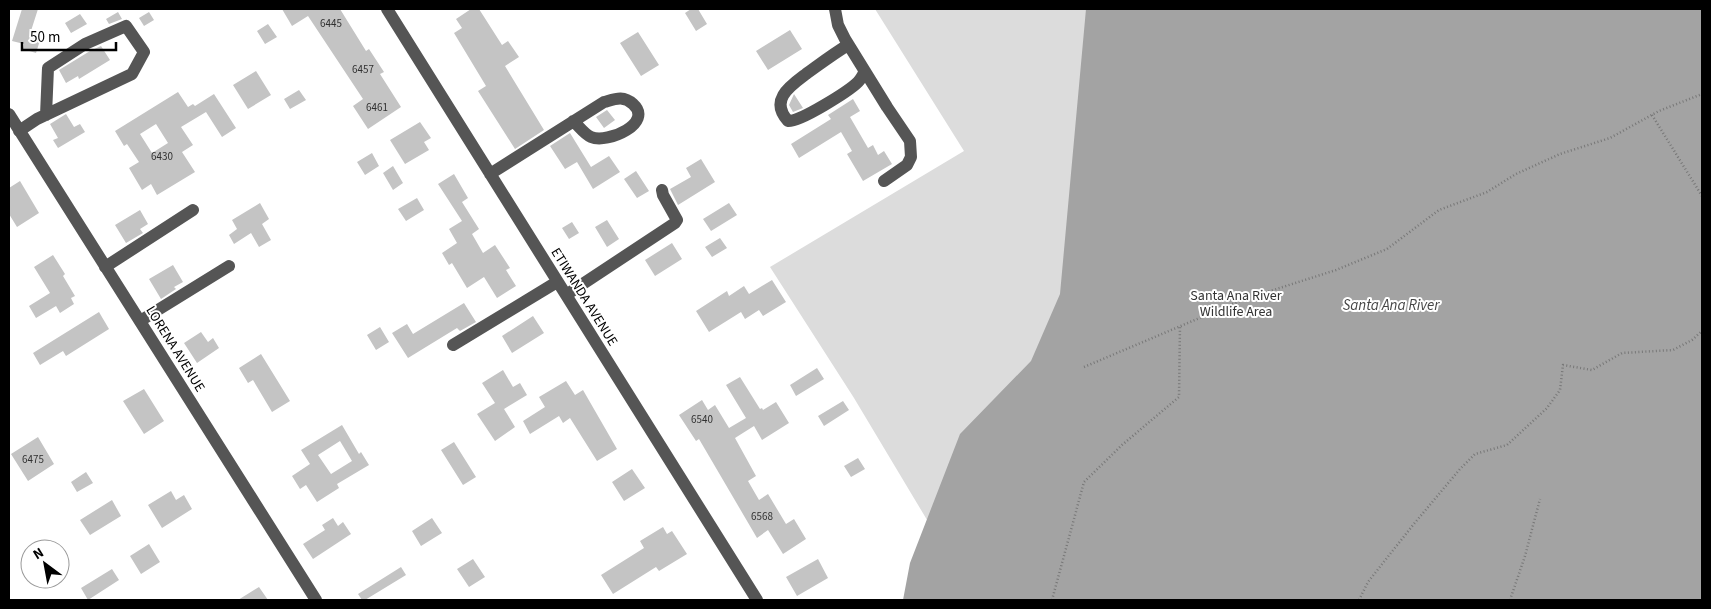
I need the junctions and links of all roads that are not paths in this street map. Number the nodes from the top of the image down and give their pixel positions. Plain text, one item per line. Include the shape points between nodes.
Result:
1 (387, 9) edge
2 (835, 9) edge
3 (848, 44) junction
4 (865, 72) junction
5 (9, 114) edge
6 (46, 115) junction
7 (573, 121) junction
8 (19, 131) junction
9 (490, 174) junction
10 (884, 181) dead end
11 (662, 190) dead end
12 (193, 210) dead end
13 (105, 266) junction
14 (229, 266) dead end
15 (557, 282) junction
16 (566, 296) junction
17 (140, 321) junction
18 (453, 345) dead end
19 (316, 600) edge
20 (757, 600) edge

1 - 9 street, ETIWANDA AVENUE
2 - 3 street via 838,25
3 - 4 street
3 - 4 street via 791,85 782,96 780,106 783,115 788,121 803,117 845,92
4 - 10 street via 910,141 911,157 907,165
5 - 8 street, LORENA AVENUE
6 - 6 street via 132,74 144,52 126,26 85,44 48,68
6 - 8 street
7 - 7 street via 604,102 619,98 629,100 637,108 639,116 628,129 604,139 592,137
7 - 9 street
8 - 13 street, LORENA AVENUE
9 - 15 street, ETIWANDA AVENUE
11 - 16 street via 677,220 675,224
12 - 13 street
13 - 17 street, LORENA AVENUE
14 - 17 street
15 - 16 street, ETIWANDA AVENUE
15 - 18 street
16 - 20 street, ETIWANDA AVENUE
17 - 19 street, LORENA AVENUE

